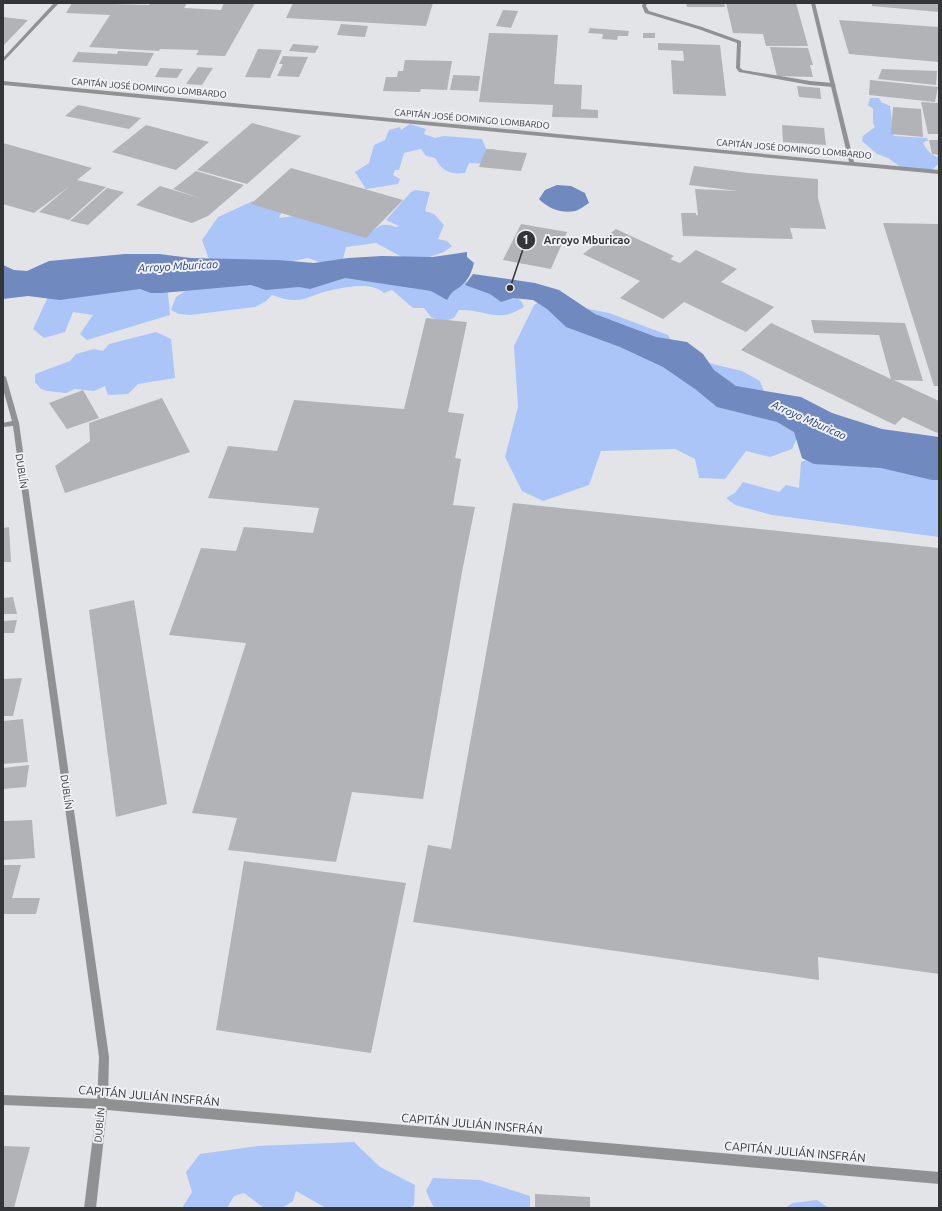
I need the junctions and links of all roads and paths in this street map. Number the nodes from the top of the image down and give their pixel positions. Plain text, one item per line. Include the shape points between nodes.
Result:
1 (57, 3) edge
2 (645, 3) edge
3 (813, 3) edge
4 (3, 61) edge
5 (3, 83) edge
6 (833, 85) junction
7 (852, 164) junction
8 (939, 172) edge
9 (3, 377) edge
10 (16, 423) junction
11 (3, 425) edge
12 (3, 1100) edge
13 (102, 1104) junction
14 (939, 1178) edge
15 (90, 1208) edge

1 - 4 street
2 - 6 street via 647,12 739,42 738,68 741,71
3 - 6 street
5 - 7 street, CAPITÁN JOSÉ DOMINGO LOMBARDO
6 - 7 street
7 - 8 street, CAPITÁN JOSÉ DOMINGO LOMBARDO
9 - 10 street, DUBLÍN
10 - 11 street
10 - 13 street, DUBLÍN via 104,1056
12 - 13 street, CAPITÁN JULIÁN INSFRÁN
13 - 14 street, CAPITÁN JULIÁN INSFRÁN
13 - 15 street, DUBLÍN

